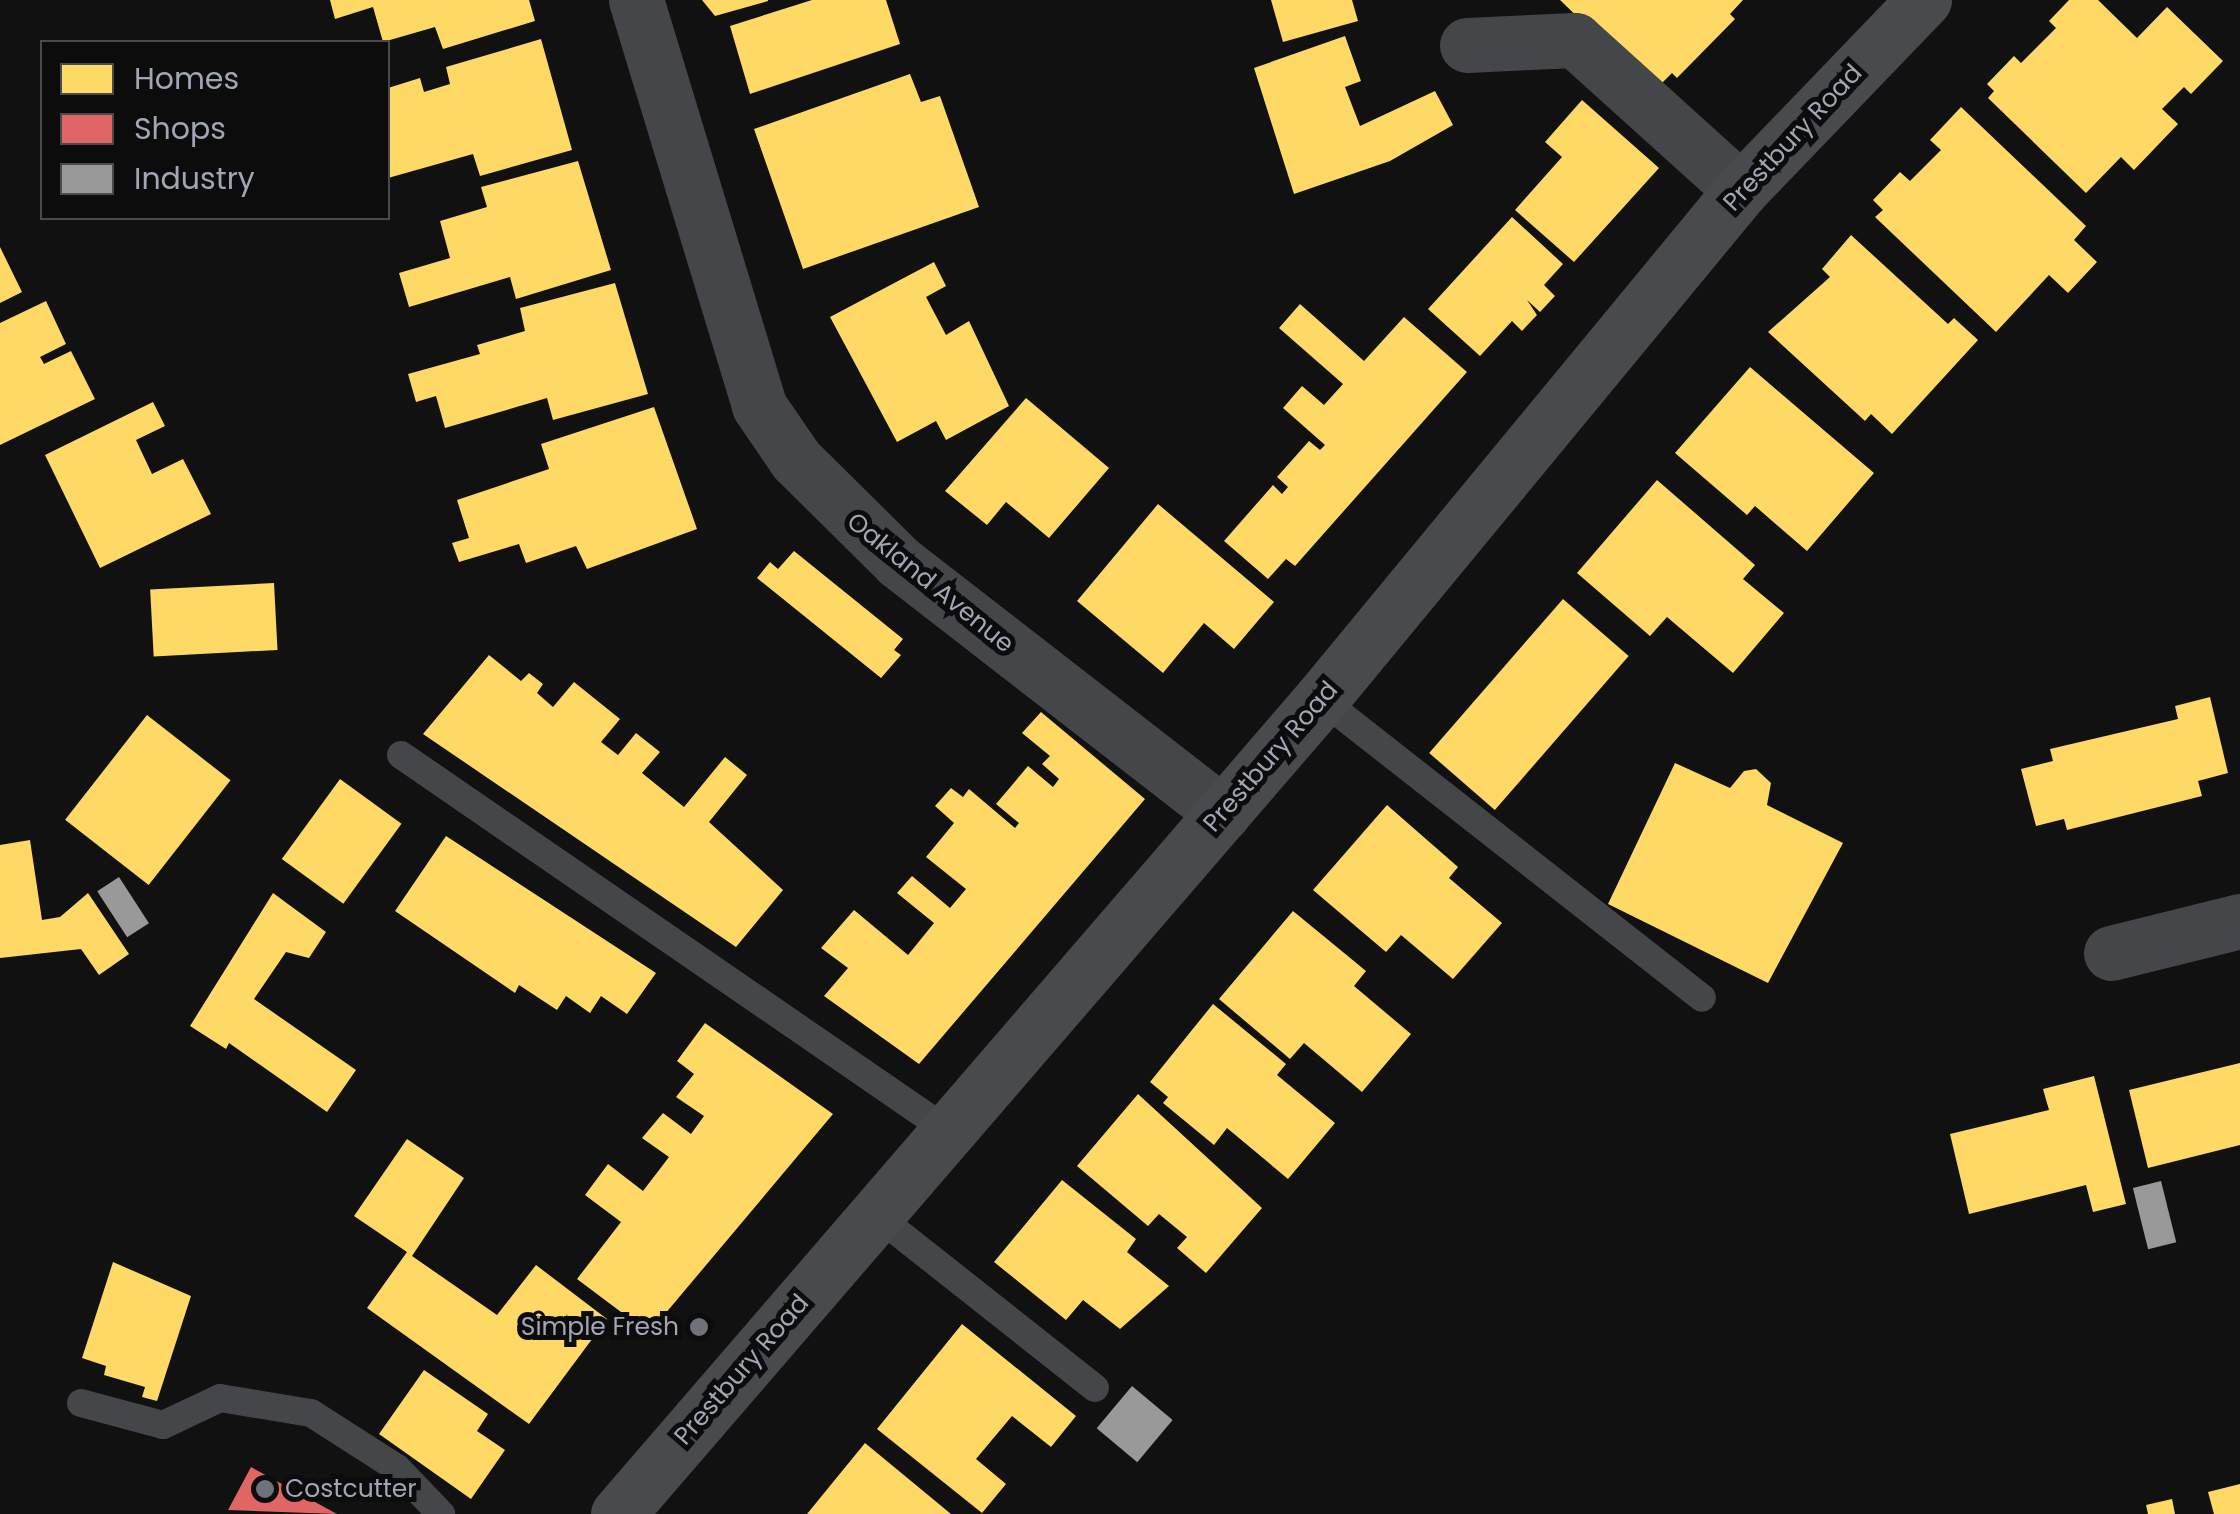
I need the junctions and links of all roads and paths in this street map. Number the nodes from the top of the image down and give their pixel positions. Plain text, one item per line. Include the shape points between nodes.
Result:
1 (636, 0) edge
2 (1924, 0) edge
3 (1467, 44) dead end
4 (1741, 190) junction
5 (1321, 699) junction
6 (401, 755) dead end
7 (1223, 813) junction
8 (2240, 920) edge
9 (2111, 953) dead end
10 (1702, 998) dead end
11 (948, 1131) junction
12 (876, 1215) junction
13 (1096, 1388) dead end
14 (81, 1403) dead end
15 (442, 1514) edge
16 (618, 1514) edge

1 - 7 street, Oakland Avenue via 759,406 796,460 899,562
2 - 4 main road, Prestbury Road
3 - 4 street via 1574,40
4 - 5 main road, Prestbury Road
5 - 7 main road, Prestbury Road
5 - 10 lane
6 - 11 lane
7 - 11 main road, Prestbury Road
8 - 9 street
11 - 12 main road, Prestbury Road
12 - 13 lane
12 - 16 main road, Prestbury Road
14 - 15 lane via 163,1425 220,1398 311,1413 398,1468

